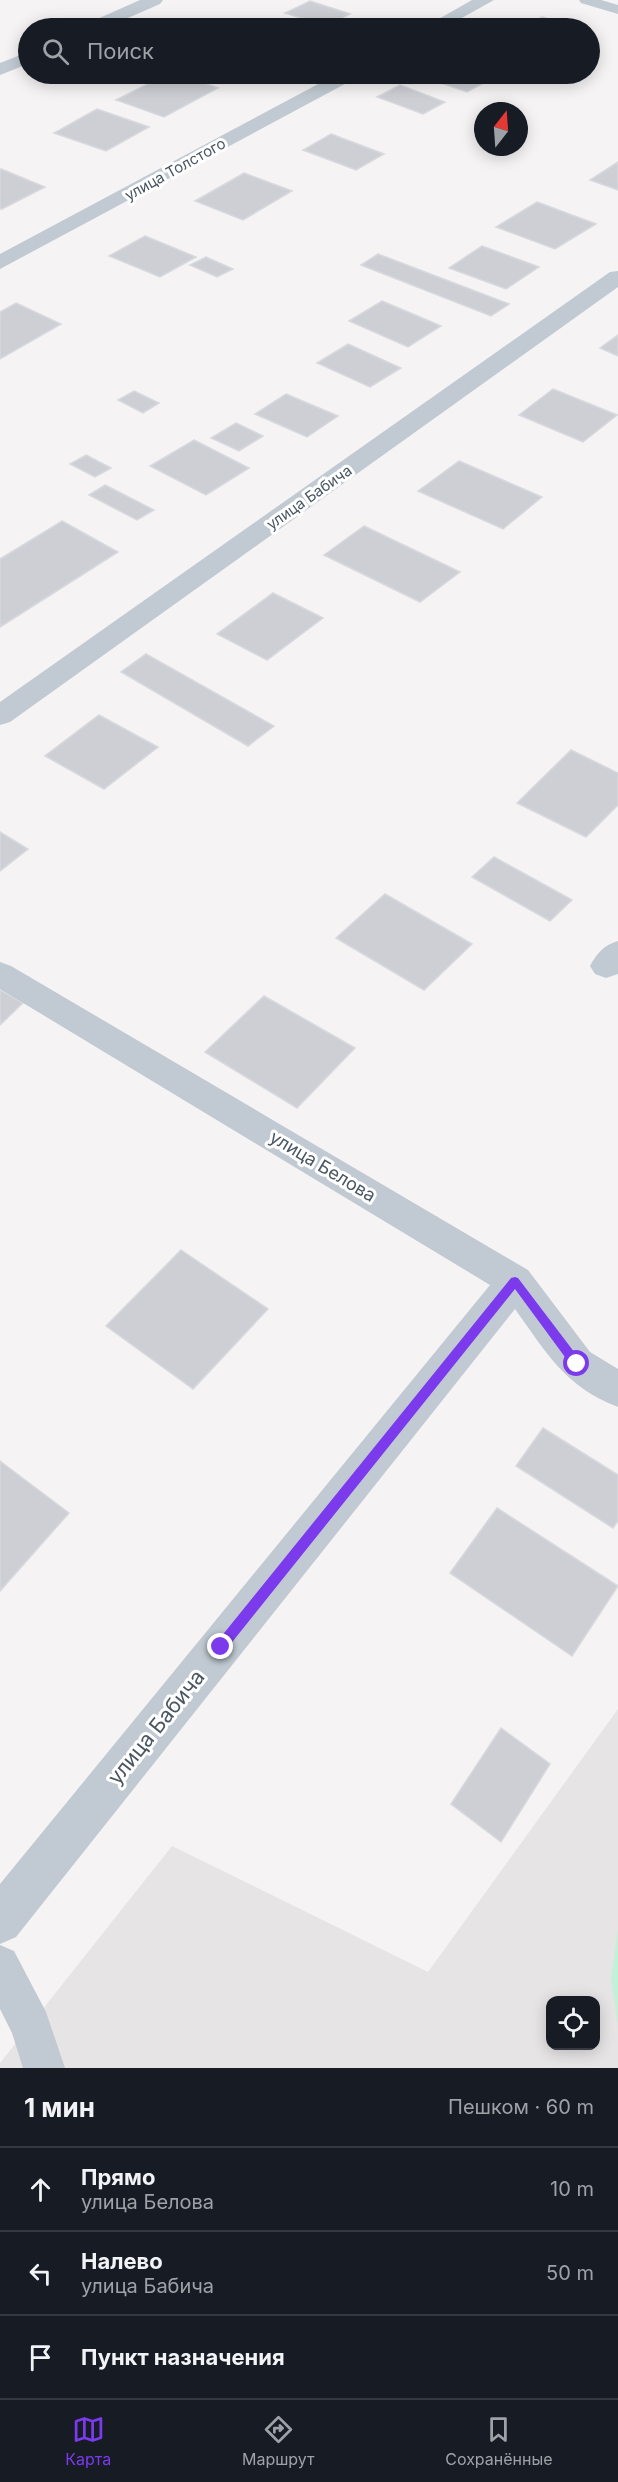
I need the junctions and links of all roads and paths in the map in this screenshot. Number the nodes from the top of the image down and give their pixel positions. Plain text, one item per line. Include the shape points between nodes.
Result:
1 (154, 0) edge
2 (485, 0) edge
3 (586, 0) edge
4 (618, 10) edge
5 (114, 18) edge
6 (451, 18) edge
7 (18, 62) edge
8 (0, 70) edge
9 (331, 84) edge
10 (0, 263) edge
11 (618, 277) edge
12 (0, 716) edge
13 (0, 974) edge
14 (515, 1281) junction
15 (618, 1390) edge
16 (0, 1921) edge
17 (0, 1965) edge
18 (44, 2068) edge

1 - 5 street
2 - 6 street
3 - 4 lane
7 - 8 street
9 - 10 street, улица Толстого
11 - 12 street, улица Бабича
13 - 14 street, улица Белова
14 - 15 street, улица Белова via 577,1364
14 - 16 street, улица Бабича
17 - 18 lane via 31,2027

